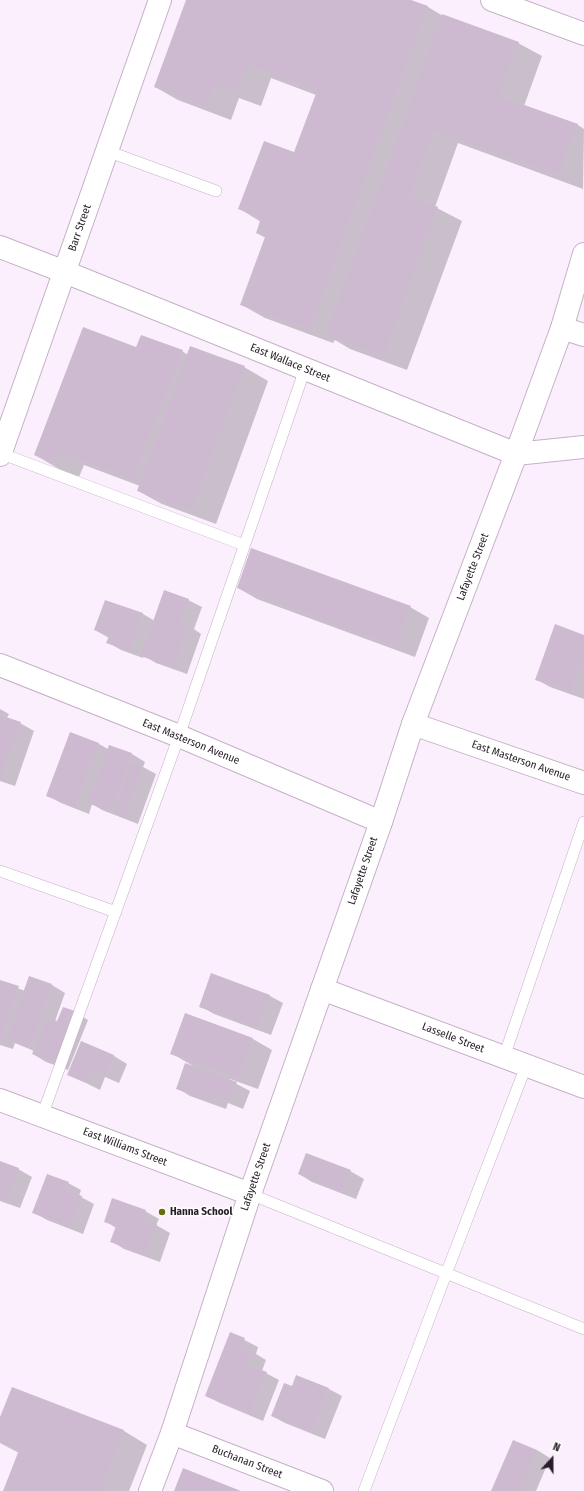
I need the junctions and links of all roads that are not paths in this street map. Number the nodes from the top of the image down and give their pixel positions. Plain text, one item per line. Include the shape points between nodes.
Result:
1 (160, 0) edge
2 (492, 0) edge
3 (584, 34) edge
4 (108, 151) junction
5 (216, 191) dead end
6 (0, 247) edge
7 (584, 254) edge
8 (65, 272) junction
9 (562, 328) junction
10 (584, 335) edge
11 (305, 369) junction
12 (584, 448) edge
13 (0, 454) edge
14 (516, 454) junction
15 (244, 545) junction
16 (0, 665) edge
17 (413, 724) junction
18 (179, 736) junction
19 (584, 783) edge
20 (381, 822) junction
21 (584, 822) edge
22 (0, 871) edge
23 (116, 912) junction
24 (322, 989) junction
25 (504, 1057) junction
26 (526, 1066) junction
27 (584, 1087) edge
28 (0, 1100) edge
29 (42, 1116) junction
30 (250, 1194) junction
31 (446, 1274) junction
32 (584, 1330) edge
33 (172, 1433) junction
34 (150, 1491) edge
35 (322, 1491) edge
36 (364, 1491) edge

1 - 4 main road, Barr Street
2 - 3 main road
4 - 5 lane
4 - 8 main road, Barr Street
6 - 8 main road, East Wallace Street
7 - 9 main road, Lafayette Street
8 - 11 main road, East Wallace Street
8 - 13 main road, Barr Street
9 - 10 main road
9 - 14 main road, Lafayette Street
11 - 14 main road, East Wallace Street
11 - 15 lane
12 - 14 main road, East Wallace Street
13 - 15 lane
14 - 17 main road, Lafayette Street
15 - 18 lane
16 - 18 main road, East Masterson Avenue
17 - 19 main road, East Masterson Avenue
17 - 20 main road, Lafayette Street
18 - 20 main road, East Masterson Avenue
18 - 23 lane
20 - 24 main road, Lafayette Street
21 - 25 lane
22 - 23 lane
23 - 29 lane
24 - 25 main road, Lasselle Street
24 - 30 main road, Lafayette Street
25 - 26 main road, Lasselle Street
26 - 27 main road, Lasselle Street
26 - 31 lane
28 - 29 main road, East Williams Street
29 - 30 main road, East Williams Street
30 - 31 lane
30 - 33 main road, Lafayette Street
31 - 32 lane
31 - 36 lane
33 - 34 main road, Lafayette Street
33 - 35 main road, Buchanan Street

